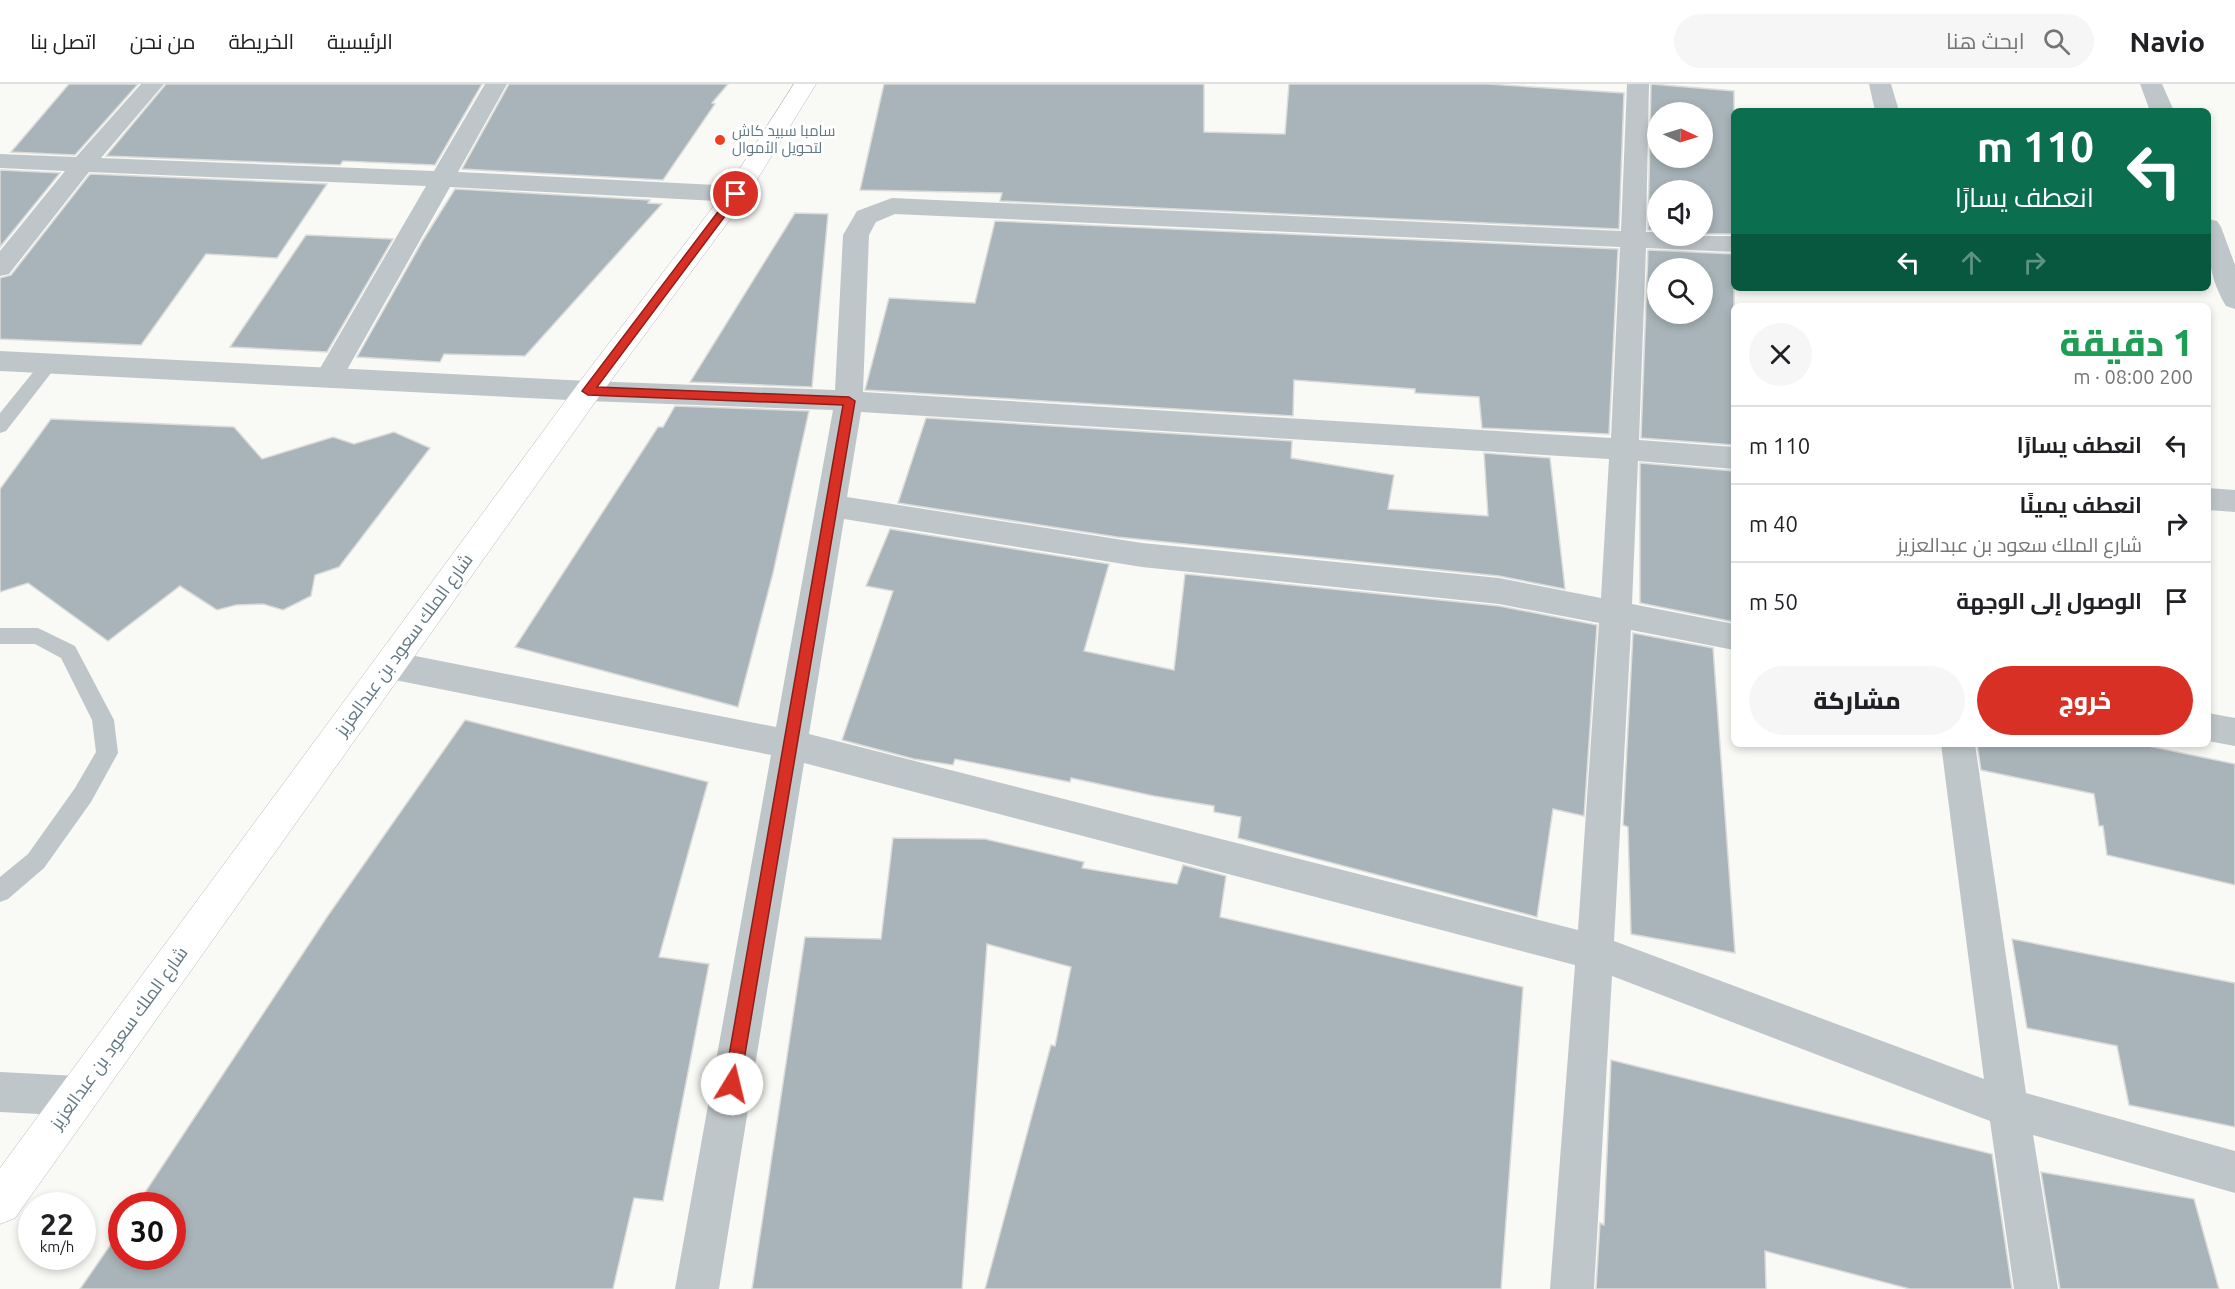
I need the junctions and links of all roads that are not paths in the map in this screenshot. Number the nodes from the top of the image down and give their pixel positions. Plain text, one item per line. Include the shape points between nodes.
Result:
1 (153, 84) edge
2 (496, 84) edge
3 (806, 84) edge
4 (1638, 84) edge
5 (1880, 84) edge
6 (2151, 84) edge
7 (1886, 108) edge
8 (2161, 108) edge
9 (0, 161) edge
10 (83, 164) junction
11 (443, 178) junction
12 (736, 194) junction
13 (1634, 238) junction
14 (2211, 242) edge
15 (1731, 244) edge
16 (0, 268) edge
17 (2217, 271) edge
18 (2235, 300) edge
19 (0, 361) edge
20 (49, 364) junction
21 (329, 377) junction
22 (588, 391) junction
23 (849, 401) junction
24 (0, 426) edge
25 (1624, 448) junction
26 (1731, 458) edge
27 (2211, 499) edge
28 (2235, 501) edge
29 (831, 506) junction
30 (1615, 615) junction
31 (0, 636) edge
32 (1731, 636) edge
33 (390, 665) junction
34 (2211, 728) edge
35 (2235, 732) edge
36 (789, 744) junction
37 (1958, 747) edge
38 (0, 891) edge
39 (1596, 952) junction
40 (0, 1092) edge
41 (78, 1096) junction
42 (2008, 1108) junction
43 (2235, 1172) edge
44 (0, 1203) edge
45 (698, 1289) edge
46 (1572, 1289) edge
47 (2036, 1289) edge

1 - 10 street
2 - 11 street
3 - 12 main road, شارع الملك سعود بن عبدالعزيز
4 - 13 street
5 - 7 street
6 - 8 street
9 - 10 street
10 - 11 street
10 - 16 street
11 - 12 street
11 - 21 street
12 - 22 main road, شارع الملك سعود بن عبدالعزيز
13 - 15 street
13 - 23 street via 892,206 866,218 856,235
13 - 25 street
14 - 17 street
17 - 18 street
19 - 20 street
20 - 21 street
20 - 24 lane
21 - 22 street
22 - 23 street
22 - 33 main road, شارع الملك سعود بن عبدالعزيز
23 - 25 street
23 - 29 street
25 - 26 street
25 - 30 street
27 - 28 street
29 - 30 street via 1142,555 1499,591
29 - 36 street
30 - 32 street
30 - 39 street
31 - 38 lane via 38,636 68,652 103,720 107,753 83,795 36,861
33 - 36 street
33 - 41 main road, شارع الملك سعود بن عبدالعزيز
34 - 35 street
36 - 39 street
36 - 45 street
37 - 42 street
39 - 42 street
39 - 46 street
40 - 41 street
41 - 44 main road, شارع الملك سعود بن عبدالعزيز
42 - 43 street
42 - 47 street

